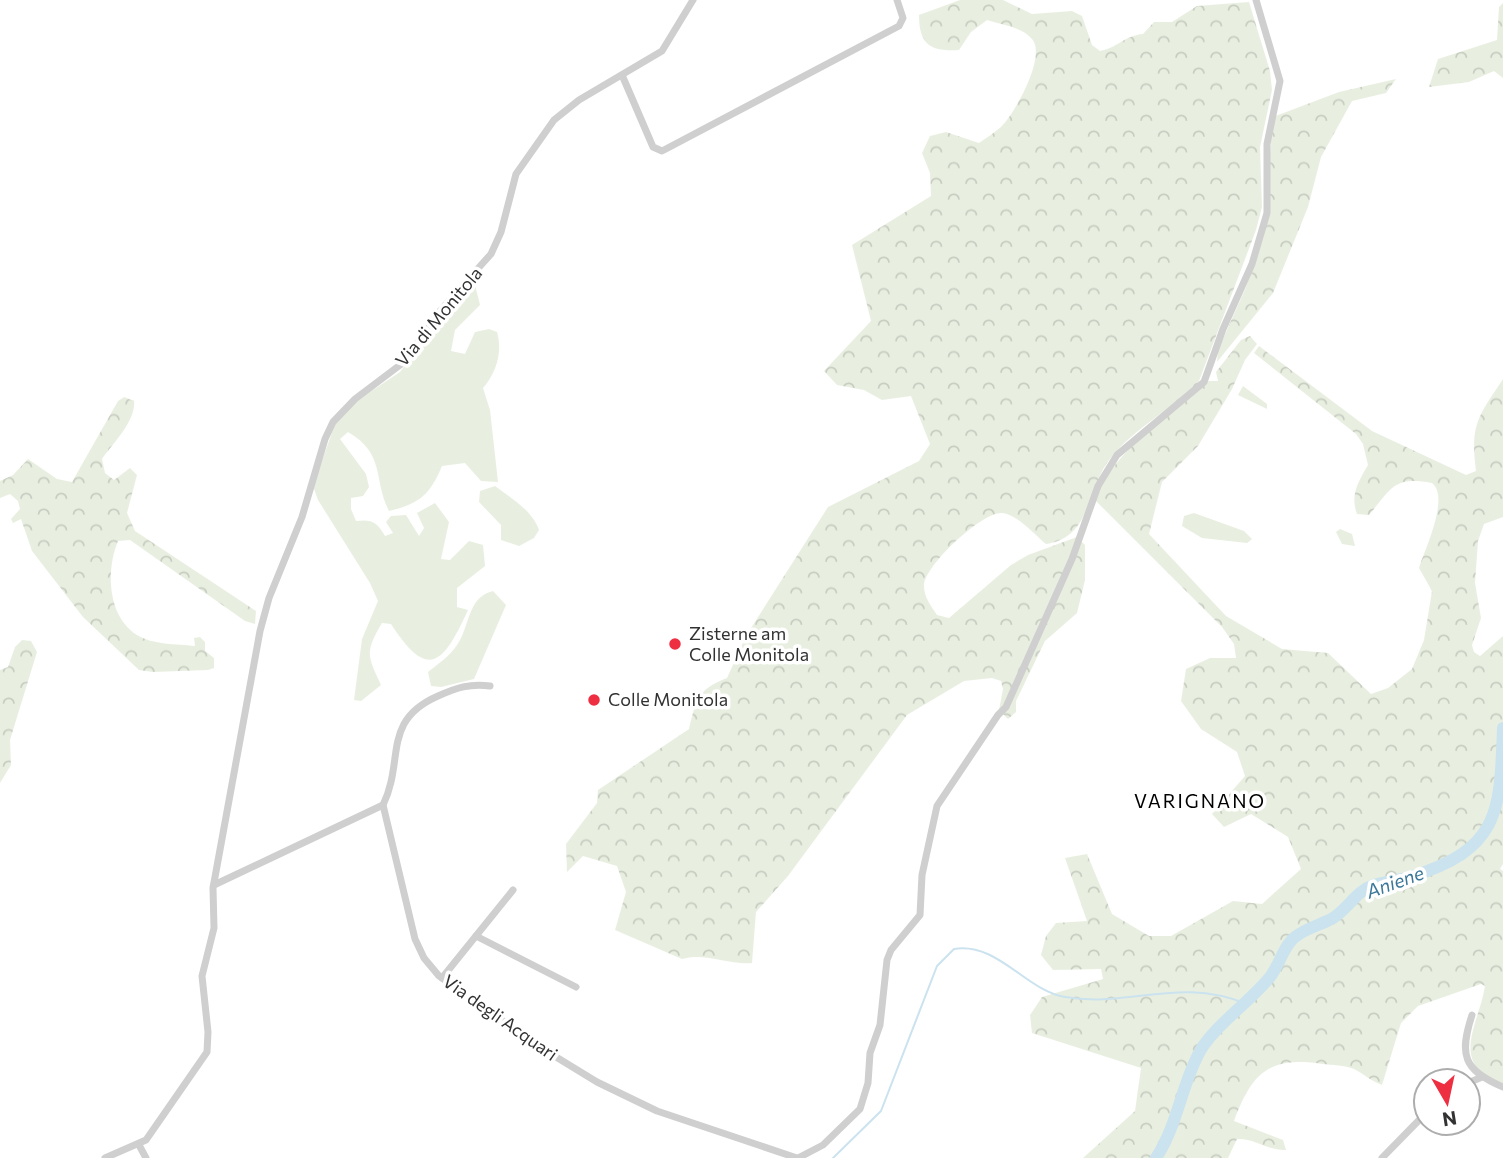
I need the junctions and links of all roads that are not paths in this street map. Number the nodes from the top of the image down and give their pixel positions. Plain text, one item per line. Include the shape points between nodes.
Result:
1 (693, 0) edge
2 (897, 0) edge
3 (1256, 0) edge
4 (622, 75) junction
5 (490, 686) dead end
6 (383, 805) junction
7 (214, 885) junction
8 (513, 890) dead end
9 (476, 936) junction
10 (442, 978) junction
11 (576, 987) dead end
12 (1472, 1015) dead end
13 (1471, 1067) edge
14 (1482, 1077) edge
15 (1503, 1087) edge
16 (1412, 1127) edge
17 (139, 1145) junction
18 (105, 1158) edge
19 (146, 1158) edge
20 (797, 1158) edge
21 (1382, 1158) edge

1 - 4 street, Via di Monitola via 666,46
2 - 4 street via 903,18 899,26 662,151 653,147
3 - 20 street via 1280,81 1267,144 1267,213 1252,264 1204,382 1117,455 1097,486 1072,559 1006,707 937,806 922,875 923,905 887,960 880,1025 860,1109 823,1145
4 - 7 street, Via di Monitola via 554,120 516,174 491,254 439,312 404,362 352,401 328,430 302,517 264,615
5 - 6 street via 455,688 422,703 407,716
6 - 7 street
6 - 10 street, Via degli Acquari via 415,939 426,962
7 - 17 street, Via di Monitola via 214,928 202,976 207,1052
8 - 9 street
9 - 10 street
9 - 11 street
10 - 20 street, Via degli Acquari via 604,1086 657,1111
12 - 13 street via 1466,1035
14 - 15 street
16 - 21 street
17 - 18 street
17 - 19 street

